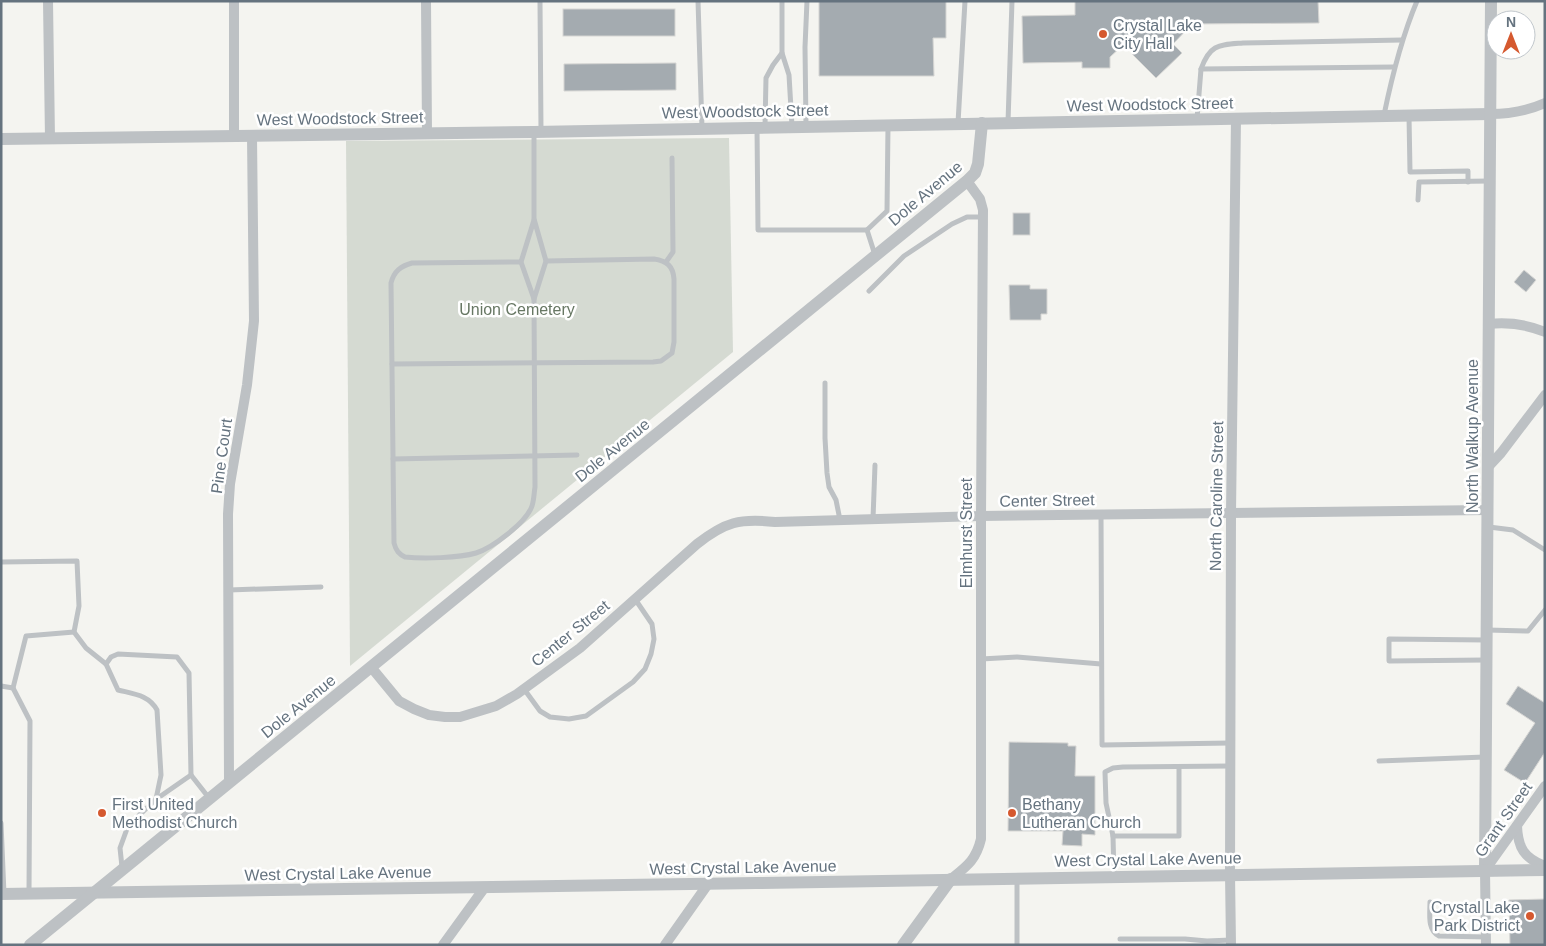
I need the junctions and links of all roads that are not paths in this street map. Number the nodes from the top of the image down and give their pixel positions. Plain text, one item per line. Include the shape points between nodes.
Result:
1 (48, 1) edge
2 (234, 1) edge
3 (426, 1) edge
4 (540, 1) edge
5 (698, 1) edge
6 (782, 1) edge
7 (807, 1) edge
8 (965, 1) edge
9 (1012, 1) edge
10 (1417, 1) edge
11 (1491, 1) edge
12 (1402, 40) junction
13 (782, 53) junction
14 (1394, 67) junction
15 (1201, 69) junction
16 (1545, 103) edge
17 (1490, 114) junction
18 (1384, 116) junction
19 (1409, 116) junction
20 (1236, 118) junction
21 (1196, 119) junction
22 (1008, 122) junction
23 (982, 123) junction
24 (958, 124) junction
25 (888, 125) junction
26 (792, 126) junction
27 (806, 126) junction
28 (761, 127) junction
29 (702, 128) junction
30 (538, 132) junction
31 (427, 133) junction
32 (234, 136) junction
33 (252, 136) junction
34 (1, 139) edge
35 (50, 139) junction
36 (672, 158) dead end
37 (967, 181) junction
38 (1468, 182) junction
39 (1490, 182) junction
40 (1418, 200) dead end
41 (983, 216) junction
42 (534, 219) junction
43 (867, 230) junction
44 (875, 256) junction
45 (546, 261) junction
46 (521, 262) junction
47 (666, 262) junction
48 (869, 291) dead end
49 (534, 299) junction
50 (1489, 324) junction
51 (1545, 332) edge
52 (534, 362) junction
53 (392, 364) junction
54 (825, 383) dead end
55 (1545, 395) edge
56 (576, 455) dead end
57 (534, 456) junction
58 (393, 459) junction
59 (874, 465) dead end
60 (1488, 467) junction
61 (1488, 510) junction
62 (1231, 513) junction
63 (1101, 514) junction
64 (981, 516) junction
65 (873, 519) junction
66 (840, 520) junction
67 (1488, 527) junction
68 (1545, 550) edge
69 (1, 562) edge
70 (321, 587) dead end
71 (228, 590) junction
72 (635, 599) junction
73 (1545, 610) edge
74 (74, 632) junction
75 (1487, 635) junction
76 (981, 659) junction
77 (1486, 660) junction
78 (106, 664) junction
79 (1101, 664) junction
80 (371, 668) junction
81 (1, 686) edge
82 (13, 688) junction
83 (524, 689) junction
84 (1230, 743) junction
85 (1486, 756) junction
86 (1379, 761) dead end
87 (1230, 766) junction
88 (1179, 767) junction
89 (191, 775) junction
90 (228, 782) junction
91 (1545, 786) edge
92 (209, 798) junction
93 (156, 799) junction
94 (1, 823) edge
95 (1517, 826) junction
96 (1, 833) edge
97 (1113, 836) junction
98 (2, 863) edge
99 (1545, 866) edge
100 (123, 869) junction
101 (1485, 870) junction
102 (1545, 870) edge
103 (1230, 874) junction
104 (1114, 876) junction
105 (1017, 878) junction
106 (950, 879) junction
107 (708, 884) junction
108 (485, 887) junction
109 (94, 893) junction
110 (2, 894) edge
111 (29, 894) junction
112 (1430, 902) dead end
113 (1120, 939) dead end
114 (1486, 941) edge
115 (1231, 943) edge
116 (30, 945) edge
117 (443, 945) edge
118 (665, 945) edge
119 (903, 945) edge
120 (1017, 945) edge

1 - 35 street
2 - 32 street
3 - 31 street
4 - 30 lane
5 - 29 lane
6 - 13 lane
7 - 27 lane
8 - 24 lane
9 - 22 lane
10 - 12 lane
11 - 17 street, North Walkup Avenue
12 - 14 lane
12 - 15 lane via 1218,45 1205,57
13 - 26 lane via 789,75
13 - 28 lane via 766,78
14 - 15 lane
14 - 18 lane
15 - 21 lane
16 - 17 street via 1509,114
17 - 19 street, West Woodstock Street
17 - 39 street, North Walkup Avenue
18 - 19 street, West Woodstock Street
18 - 20 street, West Woodstock Street
19 - 38 lane via 1410,172 1468,171
20 - 21 street, West Woodstock Street
20 - 62 street, North Caroline Street
21 - 22 street, West Woodstock Street
22 - 23 street, West Woodstock Street
23 - 24 street, West Woodstock Street
23 - 37 street, Dole Avenue via 978,164
24 - 25 street, West Woodstock Street
25 - 27 street, West Woodstock Street
25 - 43 lane via 887,212
26 - 27 street, West Woodstock Street
26 - 28 street, West Woodstock Street
28 - 29 street, West Woodstock Street
28 - 43 lane via 758,230
29 - 30 street, West Woodstock Street
30 - 31 street, West Woodstock Street
30 - 42 lane
31 - 33 street, West Woodstock Street
32 - 33 street, West Woodstock Street
32 - 35 street, West Woodstock Street
33 - 71 street, Pine Court via 254,321 230,484
34 - 35 street, West Woodstock Street
36 - 47 lane via 673,252
37 - 41 street, Elmhurst Street via 980,199
37 - 44 street, Dole Avenue
38 - 39 lane
38 - 40 lane via 1418,182
39 - 50 street, North Walkup Avenue
41 - 48 lane via 967,217 952,224 904,256
41 - 64 street, Elmhurst Street
42 - 45 lane
42 - 46 lane
43 - 44 lane
44 - 80 street, Dole Avenue
45 - 47 lane via 654,259
45 - 49 lane
46 - 49 lane
46 - 53 lane via 412,263 400,268 391,283
47 - 52 lane via 674,271 674,342 672,353 667,357 653,362
49 - 52 lane
50 - 51 street via 1513,323
50 - 60 street, North Walkup Avenue
52 - 53 lane
52 - 57 lane
53 - 58 lane
54 - 66 lane via 827,473
55 - 60 street
56 - 57 lane
57 - 58 lane
57 - 58 lane via 532,507 508,534 470,555 412,558 395,549
59 - 65 lane
60 - 61 street, North Walkup Avenue
61 - 62 street, Center Street
61 - 67 street, North Walkup Avenue
62 - 63 street, Center Street
62 - 84 street, North Caroline Street
63 - 64 street, Center Street
63 - 79 lane
64 - 65 street, Center Street
64 - 76 street, Elmhurst Street
65 - 66 street, Center Street
66 - 72 street, Center Street via 755,520 724,526 697,544
67 - 68 lane via 1513,530
67 - 75 street, North Walkup Avenue
69 - 74 lane via 77,562 79,606
70 - 71 lane
71 - 90 street, Pine Court
72 - 83 street, Center Street via 580,648
72 - 83 lane, Center Street via 652,624 654,638 645,669 633,682 586,716 569,719 550,717 540,711
73 - 75 lane via 1528,631
74 - 78 lane via 86,648
74 - 82 lane via 26,636
75 - 77 street, North Walkup Avenue
75 - 77 lane via 1389,638 1389,661
76 - 79 lane via 1017,657
76 - 106 street, Elmhurst Street via 981,839 978,852
77 - 85 street, North Walkup Avenue
78 - 89 lane via 118,654 177,657 189,673
78 - 93 lane via 118,690 153,702 157,710 160,775
79 - 84 lane via 1102,744
80 - 83 street, Center Street via 399,701 414,710 445,718 477,713
80 - 90 street, Dole Avenue
81 - 82 lane
82 - 111 lane via 30,721
84 - 87 street, North Caroline Street
85 - 86 lane
85 - 101 street, North Walkup Avenue
87 - 88 lane
87 - 103 street, North Caroline Street
88 - 97 lane via 1179,836
88 - 97 lane via 1123,767 1105,772 1106,803
89 - 92 lane
89 - 93 lane
90 - 92 street, Dole Avenue
91 - 95 street, Grant Street
92 - 100 street, Dole Avenue
93 - 100 lane via 128,826 120,848
94 - 96 lane
95 - 99 street via 1517,836 1524,852 1532,861
95 - 101 street, Grant Street
96 - 98 lane
97 - 104 lane
98 - 110 lane
100 - 109 street, Dole Avenue
101 - 102 street, West Crystal Lake Avenue
101 - 103 street, West Crystal Lake Avenue
101 - 114 street
103 - 104 street, West Crystal Lake Avenue
103 - 115 street, North Caroline Street
104 - 105 street, West Crystal Lake Avenue
105 - 106 street, West Crystal Lake Avenue
105 - 120 lane
106 - 107 street, West Crystal Lake Avenue
106 - 119 street
107 - 108 street, West Crystal Lake Avenue
107 - 118 street
108 - 109 street, West Crystal Lake Avenue
108 - 117 street
109 - 111 street, West Crystal Lake Avenue
109 - 116 street, Dole Avenue
110 - 111 street, West Crystal Lake Avenue
112 - 114 lane via 1434,933
113 - 115 lane via 1185,938

